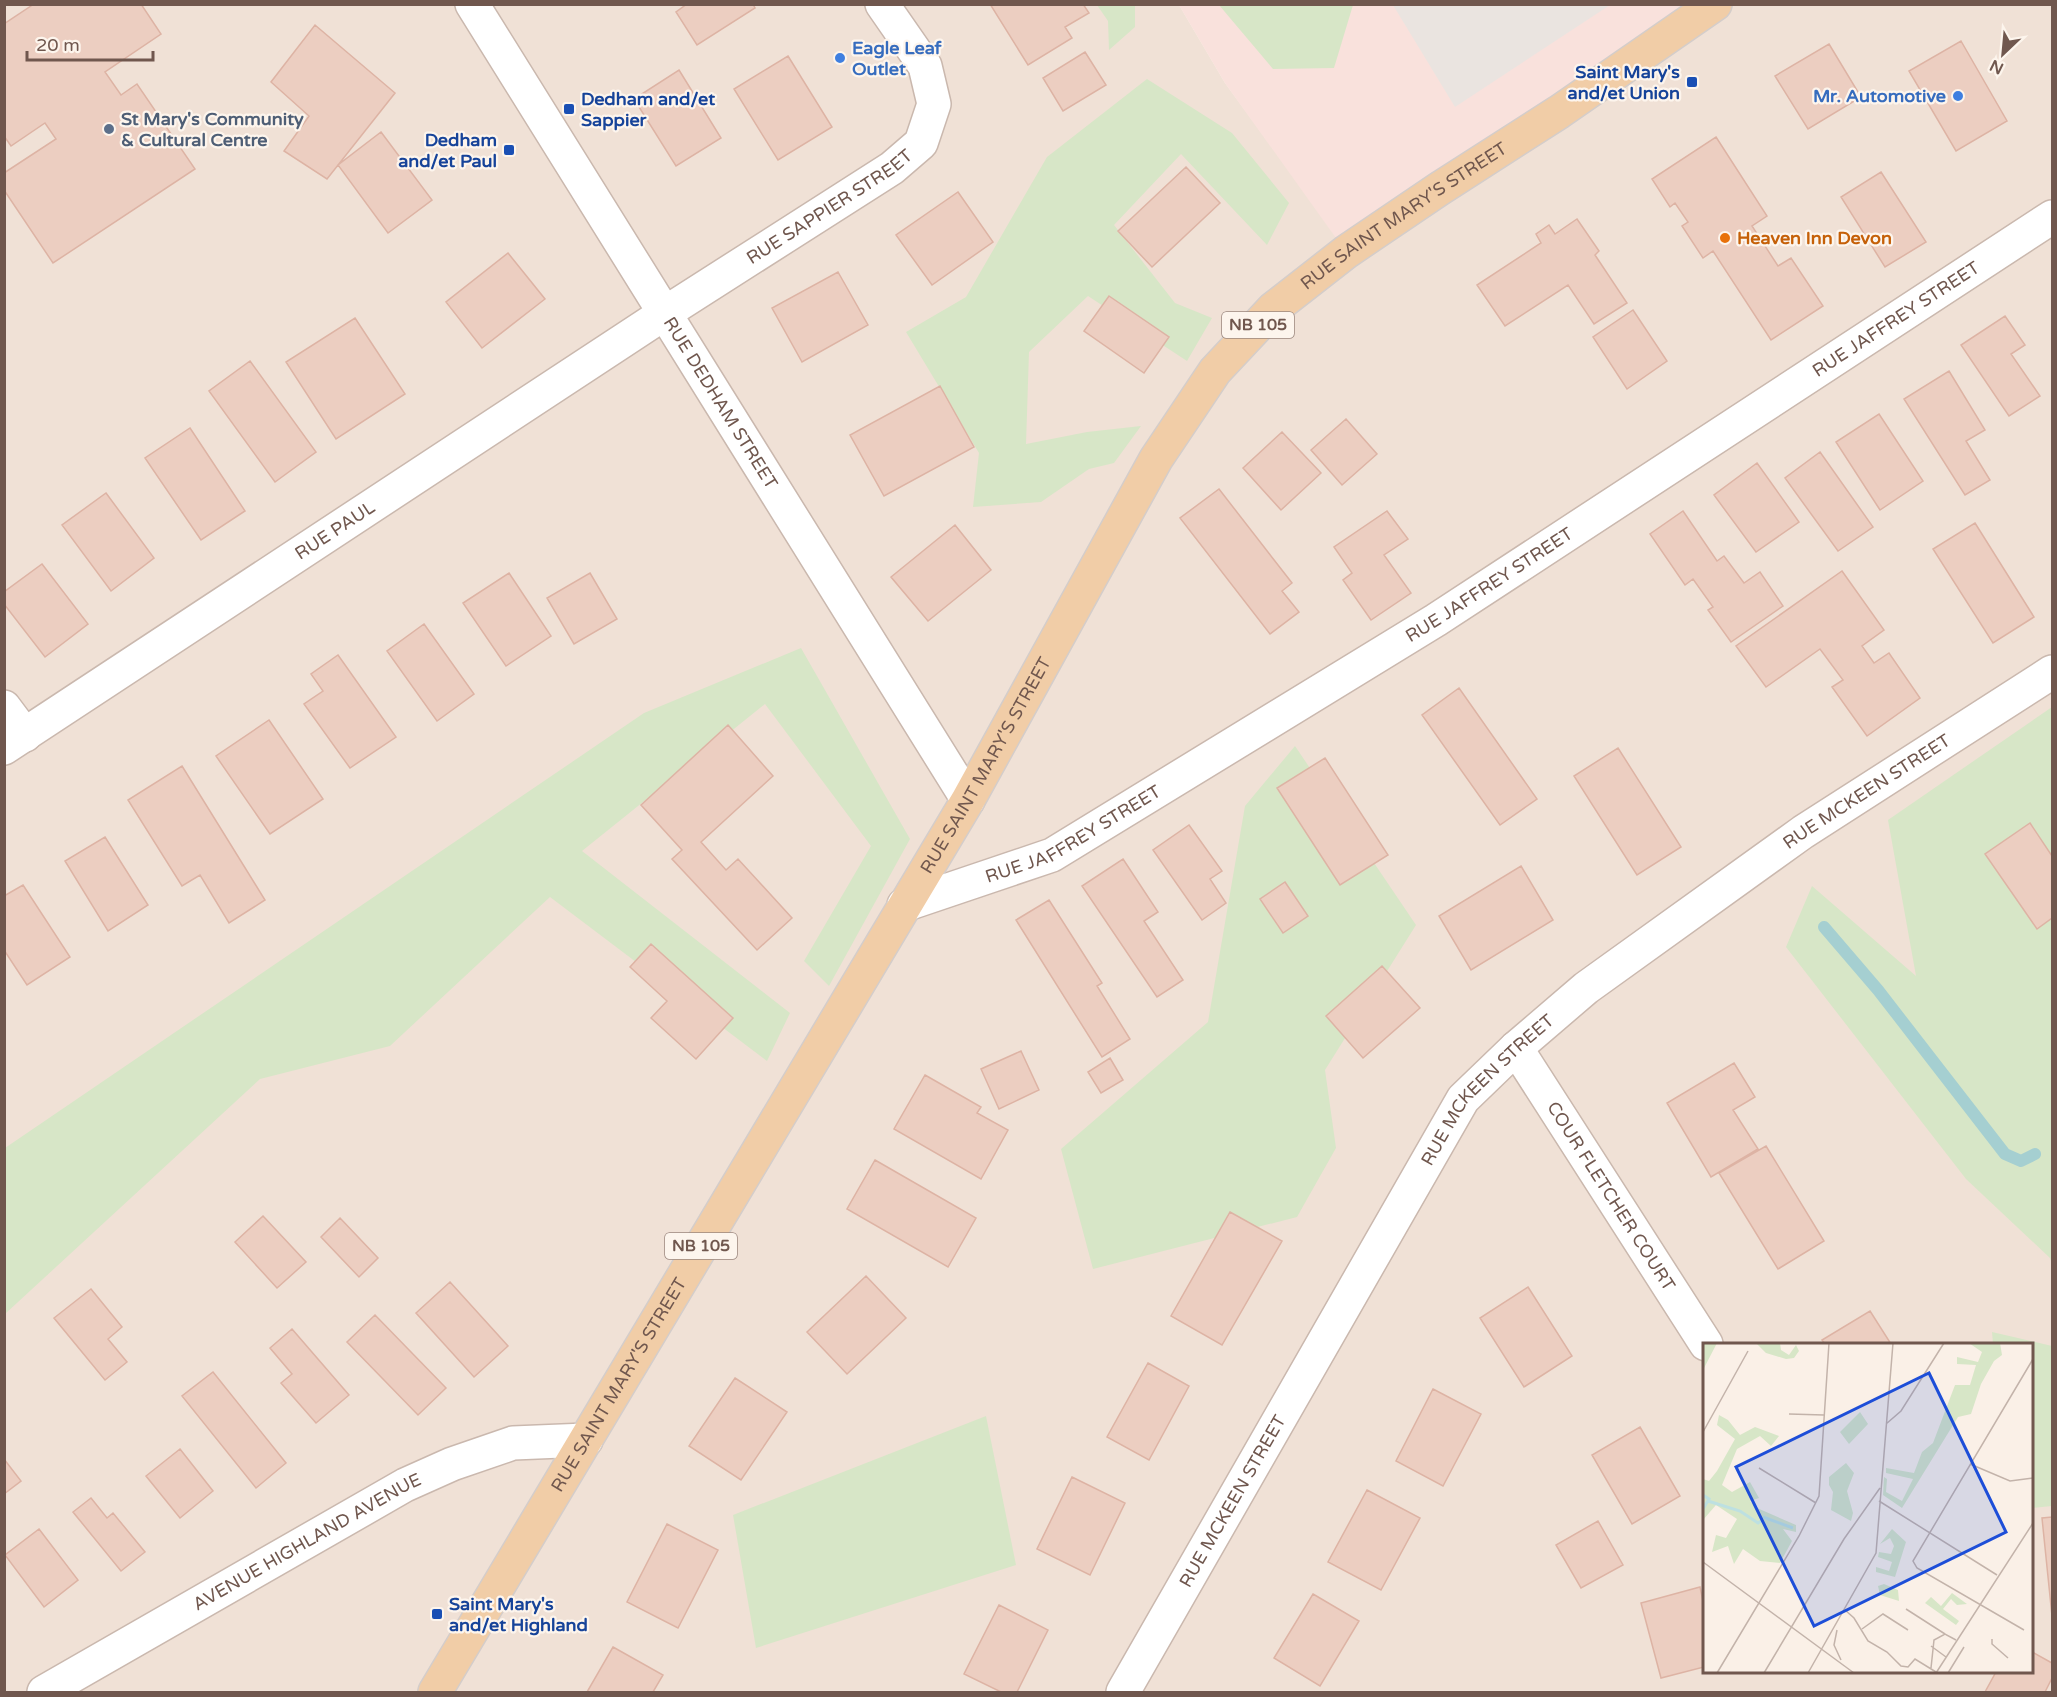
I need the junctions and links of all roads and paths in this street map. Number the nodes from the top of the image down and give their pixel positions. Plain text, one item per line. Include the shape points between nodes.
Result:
1 (472, 4) edge
2 (882, 4) edge
3 (1715, 4) edge
4 (2052, 217) edge
5 (665, 313) junction
6 (2052, 672) edge
7 (4, 707) edge
8 (15, 741) edge
9 (968, 800) junction
10 (904, 905) junction
11 (1516, 1048) junction
12 (1705, 1343) edge
13 (586, 1440) junction
14 (44, 1692) edge
15 (435, 1692) edge
16 (1124, 1692) edge

1 - 5 street, RUE DEDHAM STREET
2 - 5 street, RUE SAPPIER STREET via 925,66 934,104 921,143 892,168
3 - 9 main road, RUE SAINT MARY'S STREET / NB 105 via 1346,252 1272,309 1215,371 1156,459
4 - 10 street, RUE JAFFREY STREET via 1436,620 1052,855
5 - 8 street, RUE PAUL
5 - 9 street, RUE DEDHAM STREET
6 - 11 street, RUE MCKEEN STREET via 1803,832 1586,988
7 - 8 street
9 - 10 main road, RUE SAINT MARY'S STREET / NB 105
10 - 13 main road, RUE SAINT MARY'S STREET / NB 105
11 - 12 street, COUR FLETCHER COURT
11 - 16 street, RUE MCKEEN STREET via 1463,1099
13 - 14 street, AVENUE HIGHLAND AVENUE via 513,1443 405,1485
13 - 15 main road, RUE SAINT MARY'S STREET / NB 105

